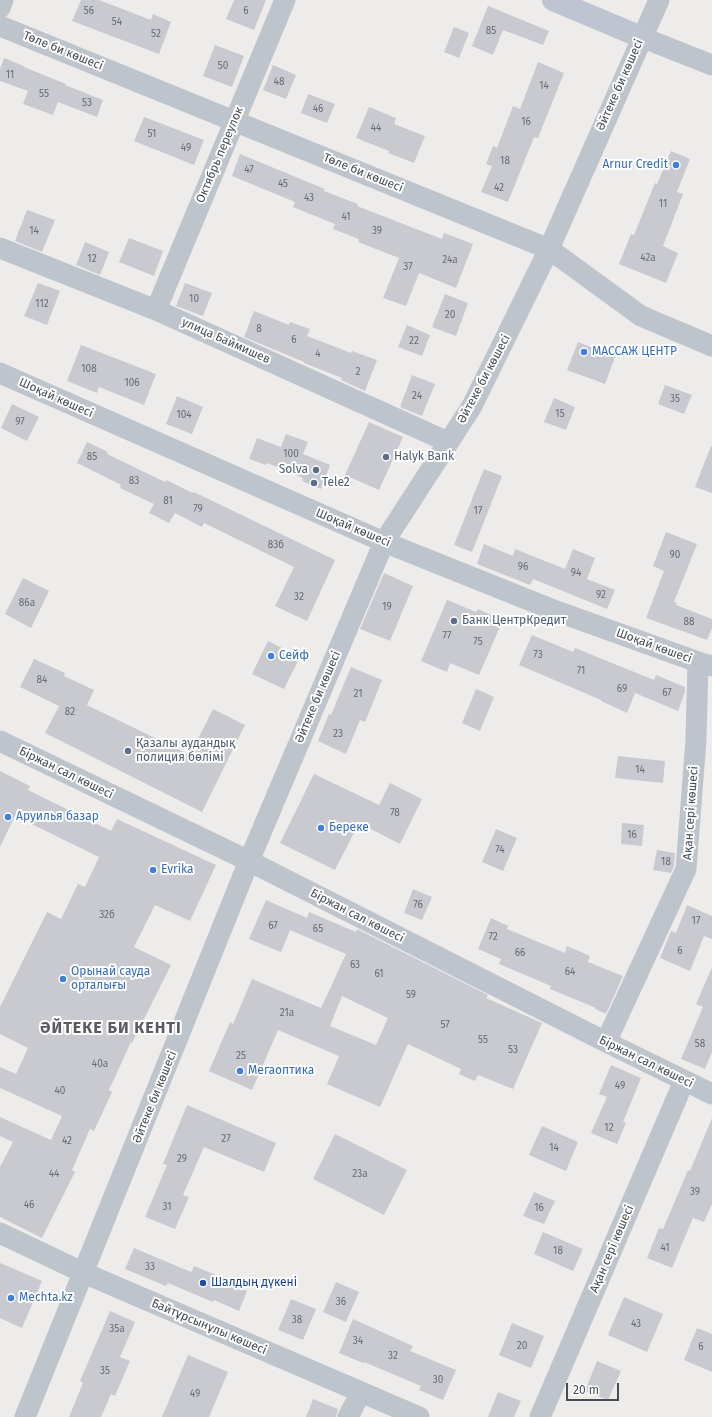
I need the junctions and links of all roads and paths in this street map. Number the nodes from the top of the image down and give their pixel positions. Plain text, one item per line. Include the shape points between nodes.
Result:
1 (3, 0) edge
2 (285, 0) edge
3 (553, 0) edge
4 (659, 0) edge
5 (0, 8) edge
6 (0, 26) edge
7 (641, 37) junction
8 (712, 65) edge
9 (235, 120) junction
10 (0, 248) edge
11 (549, 249) junction
12 (156, 310) junction
13 (712, 346) edge
14 (0, 373) edge
15 (448, 442) junction
16 (384, 542) junction
17 (705, 664) edge
18 (0, 741) edge
19 (249, 861) junction
20 (606, 1042) junction
21 (684, 1081) junction
22 (712, 1094) edge
23 (0, 1233) edge
24 (84, 1273) junction
25 (361, 1392) junction
26 (25, 1417) edge
27 (348, 1417) edge
28 (419, 1417) edge
29 (540, 1417) edge

1 - 5 street
2 - 9 street, Октябрь переулок
3 - 7 street
4 - 7 street, Әйтеке би көшесі
6 - 9 street, Төле би көшесі
7 - 8 street
7 - 11 street, Әйтеке би көшесі
9 - 11 street, Төле би көшесі
9 - 12 street, Октябрь переулок
10 - 12 street, улица Баймишев
11 - 13 street, Төле би көшесі via 641,316
11 - 15 street, Әйтеке би көшесі via 472,406
12 - 15 street, улица Баймишев
14 - 16 street, Шоқай көшесі
15 - 16 street, Әйтеке би көшесі
16 - 17 street, Шоқай көшесі via 556,611
16 - 19 street, Әйтеке би көшесі
17 - 20 street, Ақан сері көшесі via 686,869
18 - 19 street, Біржан сал көшесі
19 - 20 street, Біржан сал көшесі
19 - 24 street, Әйтеке би көшесі
20 - 21 street, Біржан сал көшесі
21 - 22 street, Біржан сал көшесі
21 - 29 street, Ақан сері көшесі
23 - 24 street, Байтұрсынұлы көшесі
24 - 25 street, Байтұрсынұлы көшесі
24 - 26 street, Әйтеке би көшесі
25 - 27 street
25 - 28 street, Байтұрсынұлы көшесі

